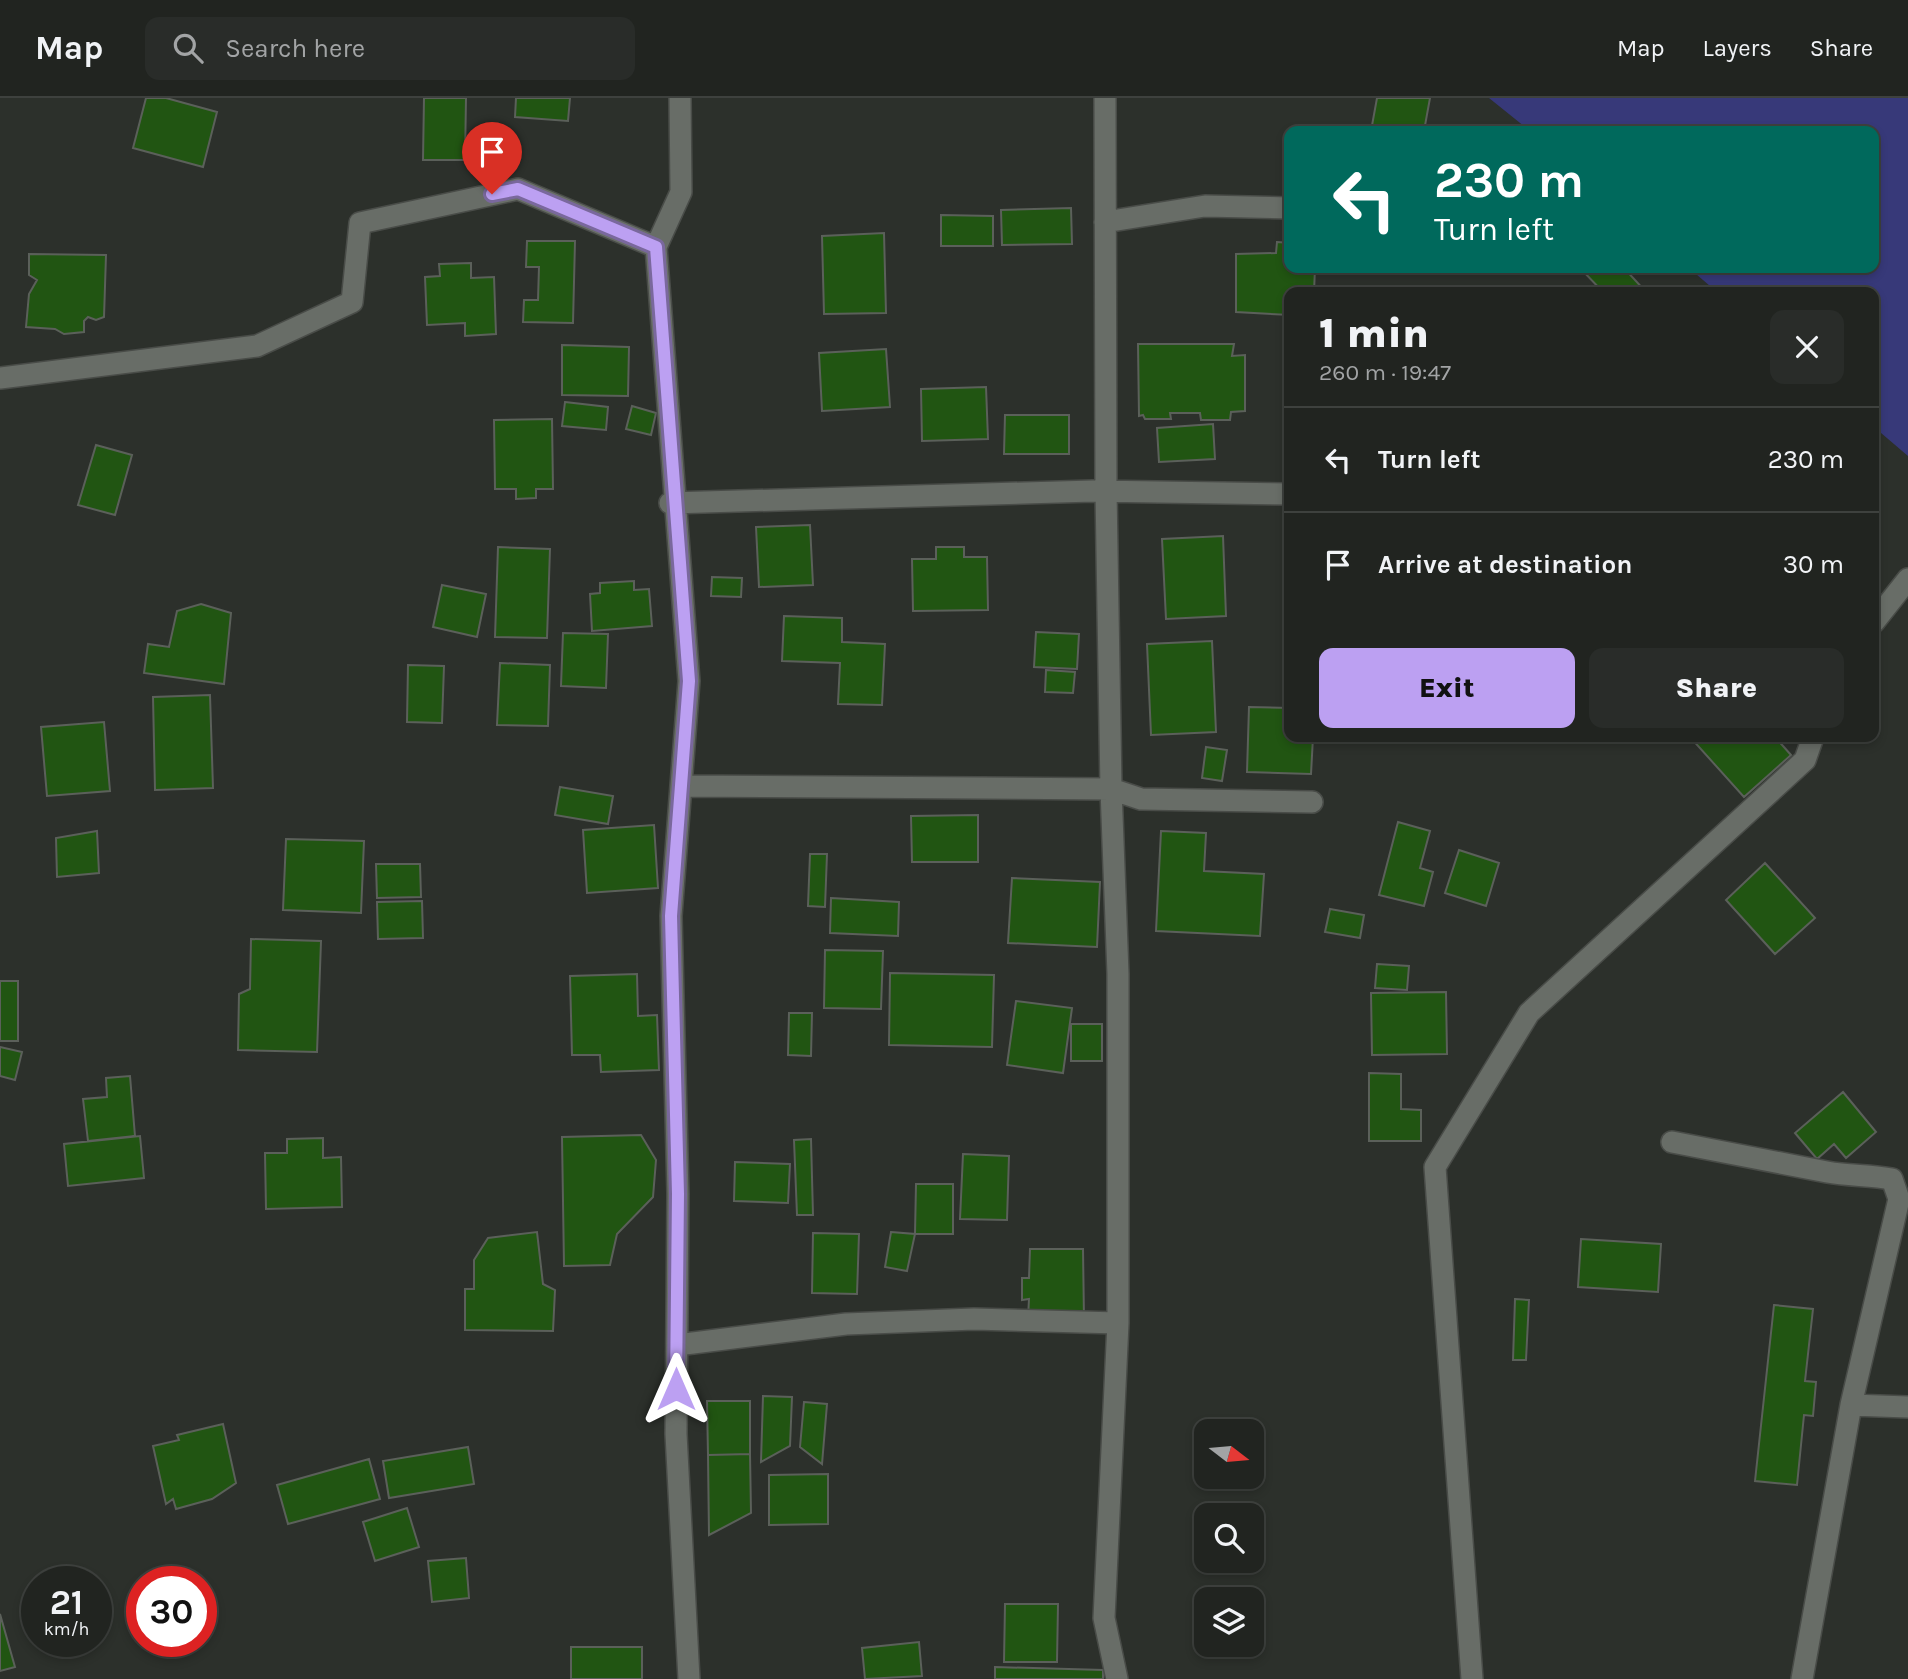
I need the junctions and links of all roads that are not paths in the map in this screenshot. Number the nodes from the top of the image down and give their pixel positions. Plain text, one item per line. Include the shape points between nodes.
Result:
1 (680, 98) edge
2 (1111, 100) edge
3 (1284, 208) edge
4 (1105, 222) junction
5 (656, 247) junction
6 (0, 378) edge
7 (1106, 491) junction
8 (1284, 494) edge
9 (673, 503) junction
10 (1908, 579) edge
11 (1879, 616) edge
12 (1811, 742) edge
13 (681, 786) junction
14 (1111, 789) junction
15 (1312, 802) dead end
16 (1672, 1142) dead end
17 (1118, 1324) junction
18 (677, 1345) junction
19 (1851, 1405) junction
20 (1908, 1407) edge
21 (689, 1679) edge
22 (1117, 1679) edge
23 (1472, 1679) edge
24 (1802, 1679) edge

1 - 5 street via 681,192
2 - 4 street
3 - 4 street via 1205,206
4 - 7 street
5 - 6 street via 518,189 360,223 352,302 257,346
5 - 9 street
7 - 8 street
7 - 9 street
7 - 14 street
9 - 13 street via 689,681
10 - 11 street
12 - 23 street via 1805,760 1529,1013 1434,1167
13 - 14 street
13 - 18 street via 671,916
14 - 15 street via 1142,799
14 - 17 street via 1118,974
16 - 19 street via 1845,1175 1892,1179 1899,1199
17 - 18 street via 974,1319 846,1324
17 - 22 street via 1104,1618
18 - 21 street via 676,1434
19 - 20 street
19 - 24 street

